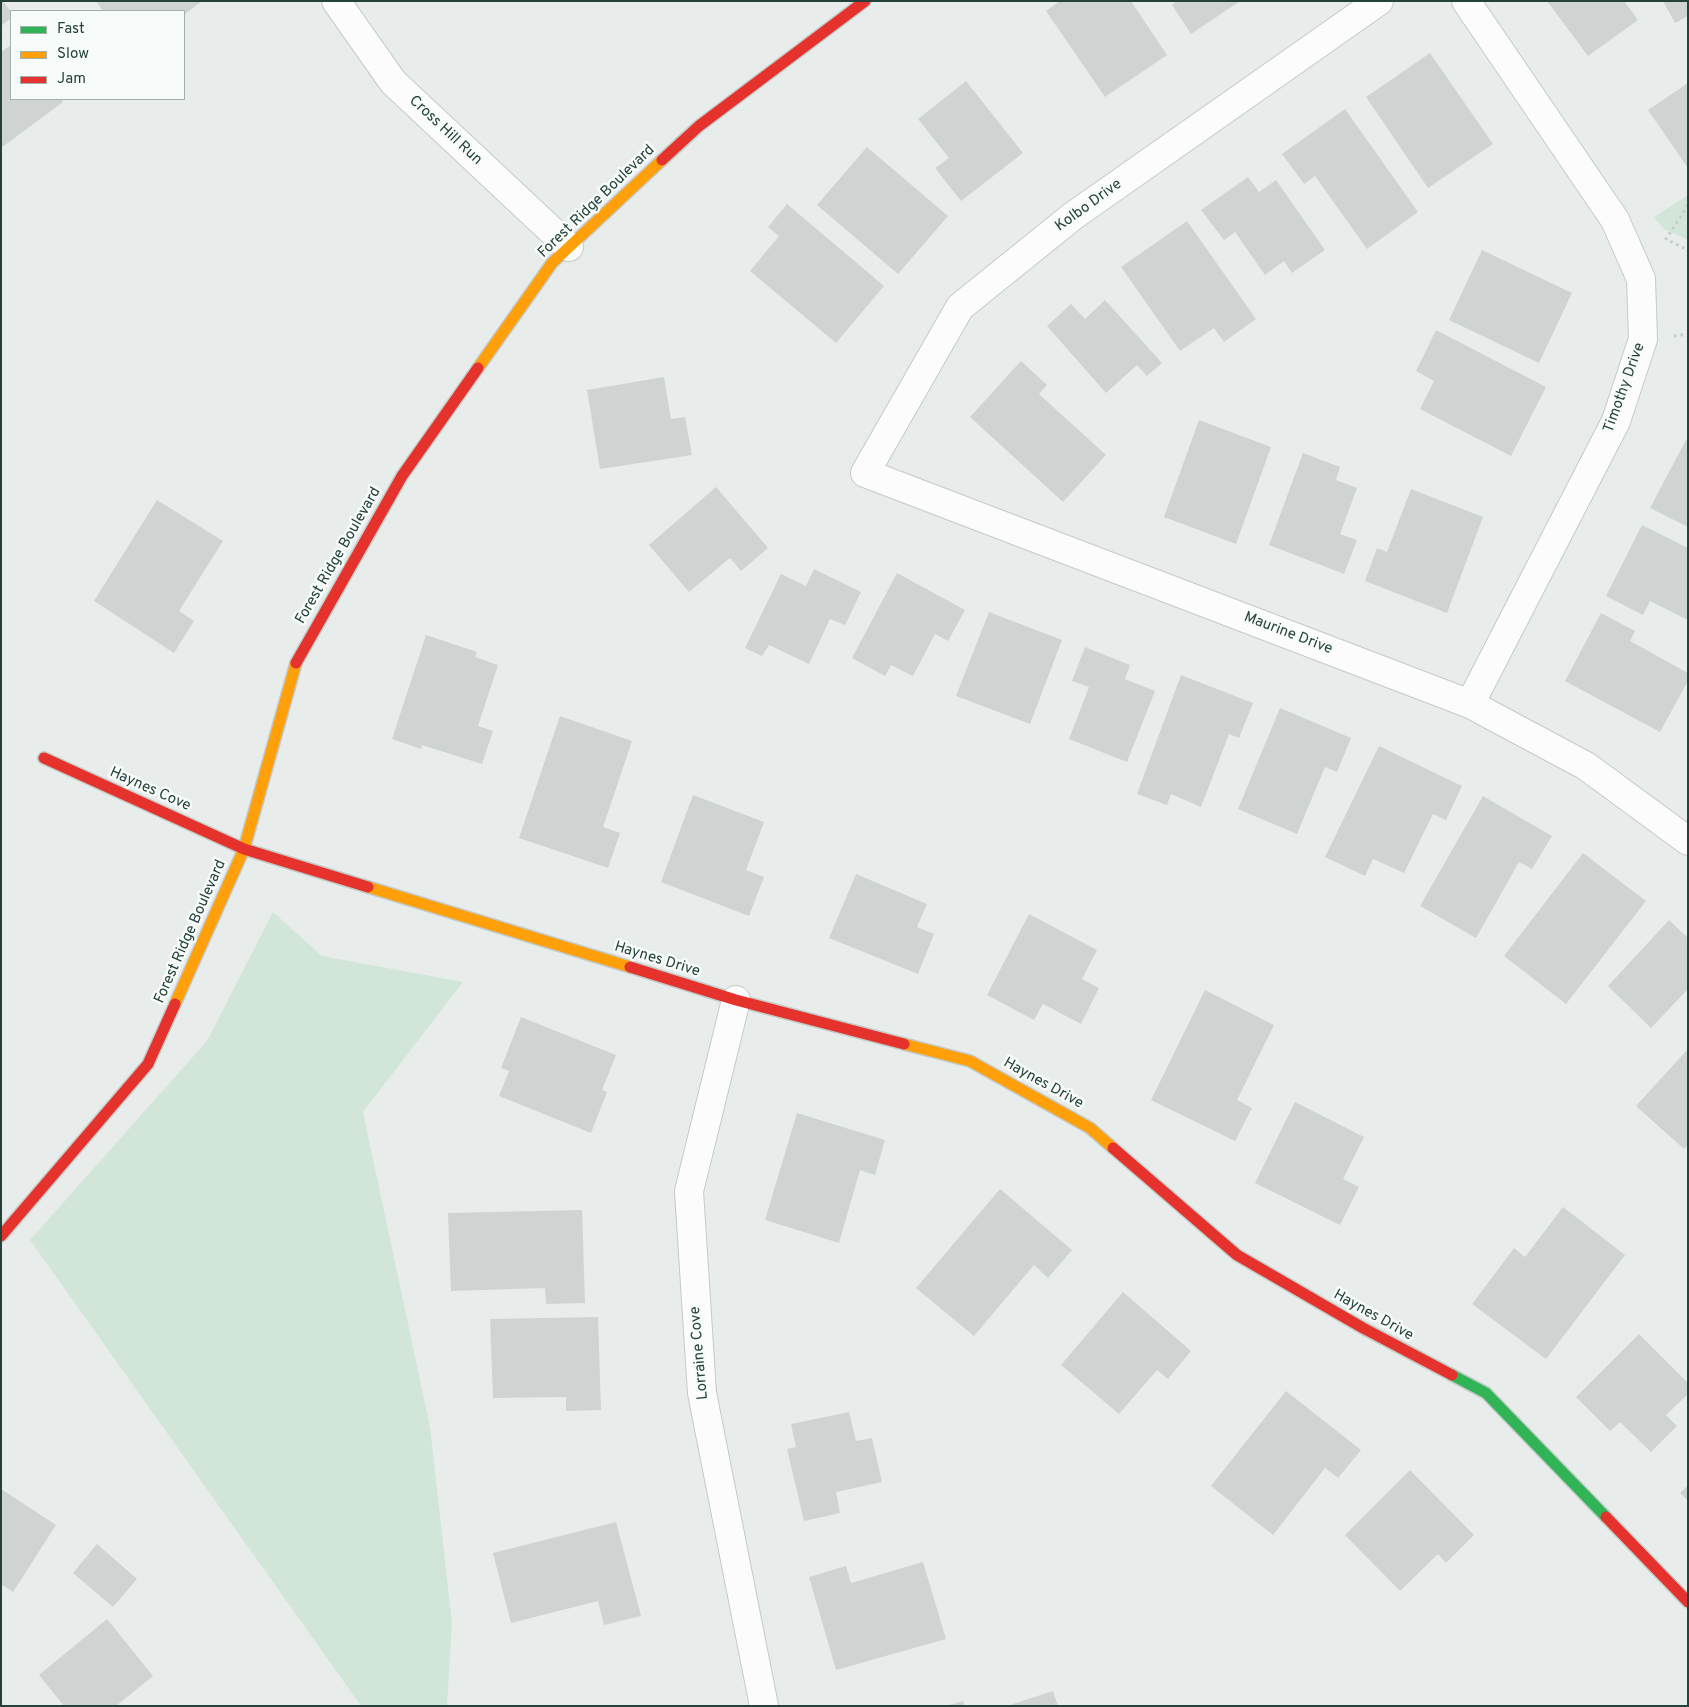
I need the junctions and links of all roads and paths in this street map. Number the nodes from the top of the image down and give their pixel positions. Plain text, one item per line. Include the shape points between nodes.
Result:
1 (336, 1) edge
2 (865, 1) edge
3 (1380, 1) edge
4 (1466, 1) edge
5 (1688, 205) edge
6 (569, 247) junction
7 (1688, 250) edge
8 (865, 473) joint
9 (1470, 704) junction
10 (44, 758) dead end
11 (1688, 841) edge
12 (244, 849) junction
13 (736, 1000) junction
14 (1, 1236) edge
15 (1688, 1602) edge
16 (764, 1706) edge

1 - 6 street, Cross Hill Run via 393,82
2 - 6 street, Forest Ridge Boulevard via 699,126
3 - 8 street, Kolbo Drive via 1073,216 960,307
4 - 9 street, Timothy Drive via 1615,220 1641,279 1644,339 1616,421
5 - 7 path via 1666,239
6 - 12 street, Forest Ridge Boulevard via 552,263 402,476 297,660
8 - 9 street, Maurine Drive
9 - 11 street, Maurine Drive via 1586,766
10 - 12 street, Haynes Cove
12 - 13 street, Haynes Drive
12 - 14 street, Forest Ridge Boulevard via 148,1064
13 - 15 street, Haynes Drive via 970,1061 1090,1128 1237,1255 1363,1328 1486,1393
13 - 16 street, Lorraine Cove via 689,1191 702,1393

